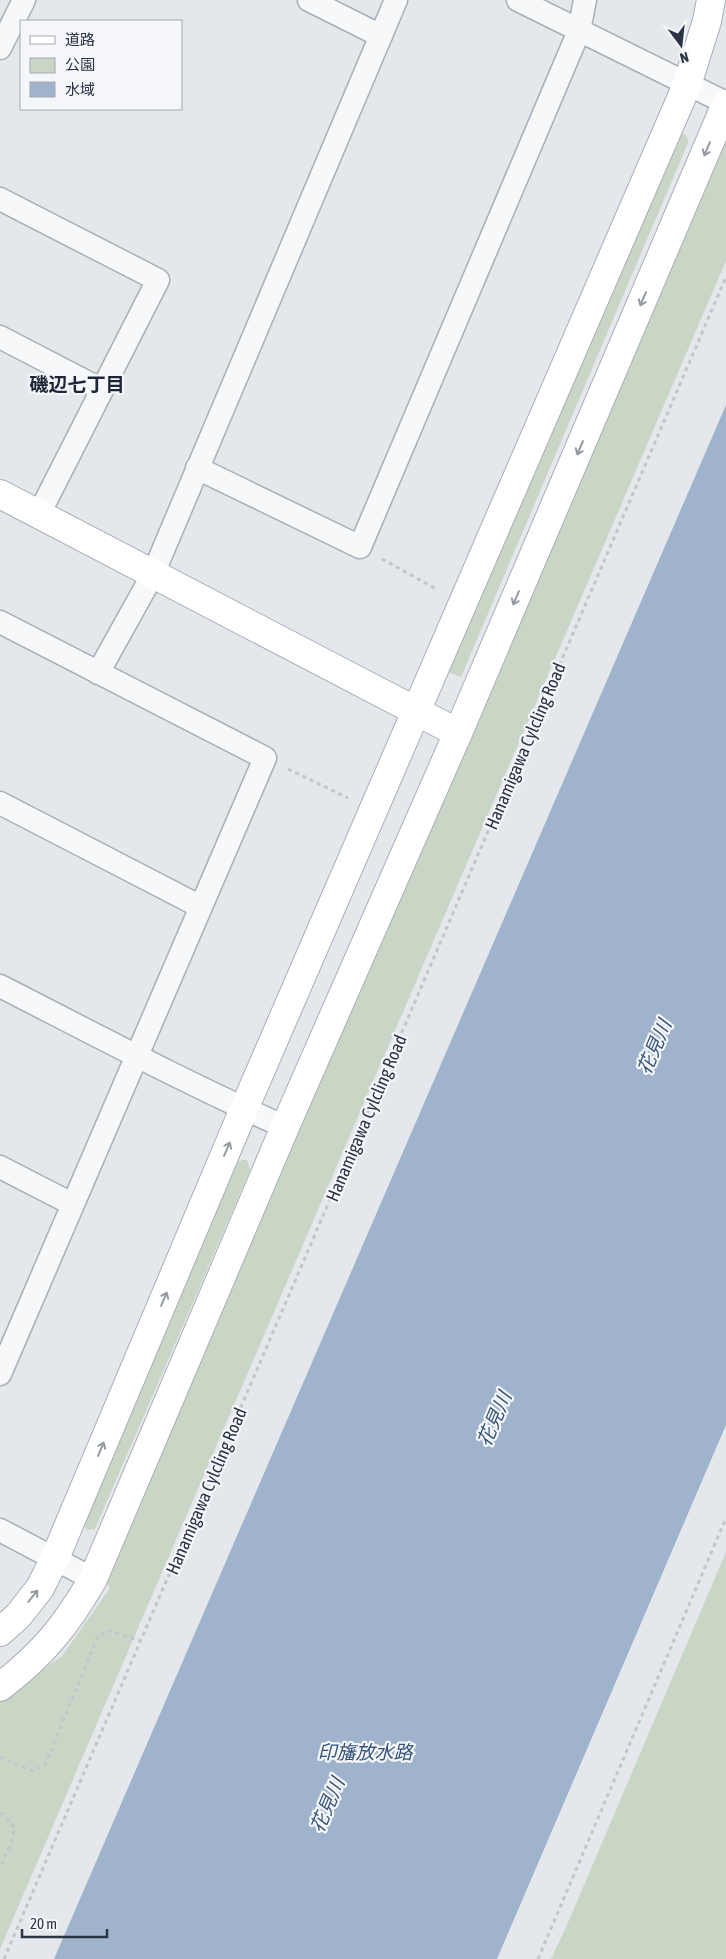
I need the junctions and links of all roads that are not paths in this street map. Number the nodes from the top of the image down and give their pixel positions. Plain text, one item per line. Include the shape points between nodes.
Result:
1 (24, 0) edge
2 (309, 0) edge
3 (396, 0) edge
4 (518, 0) edge
5 (585, 0) edge
6 (711, 0) edge
7 (579, 31) junction
8 (381, 36) junction
9 (0, 48) edge
10 (687, 85) junction
11 (726, 104) edge
12 (0, 199) edge
13 (0, 337) edge
14 (102, 390) junction
15 (197, 468) junction
16 (0, 494) edge
17 (39, 514) junction
18 (153, 574) junction
19 (0, 622) edge
20 (98, 673) junction
21 (417, 711) junction
22 (458, 732) junction
23 (0, 803) edge
24 (201, 907) junction
25 (0, 986) edge
26 (137, 1057) junction
27 (244, 1109) junction
28 (285, 1127) junction
29 (0, 1167) edge
30 (72, 1204) junction
31 (3, 1361) edge
32 (0, 1530) edge
33 (55, 1558) junction
34 (93, 1579) junction
35 (0, 1632) edge
36 (0, 1687) edge

1 - 9 street
2 - 8 street
3 - 8 street
4 - 7 street
5 - 7 street
6 - 10 street
7 - 10 street
7 - 15 street via 360,547
8 - 15 street
10 - 11 street
10 - 21 street
11 -> 22 street
12 - 14 street via 158,280
13 - 14 street
14 - 17 street
15 - 18 street
16 - 17 street
17 - 18 street
18 - 20 street
18 - 21 street
19 - 20 street
20 - 24 street via 265,758
21 - 22 street
21 - 27 street
22 - 28 street
23 - 24 street
24 - 26 street
25 - 26 street
26 - 27 street
26 - 30 street
27 - 28 street
33 -> 27 street
28 - 34 street
29 - 30 street
30 - 31 street
32 - 33 street
33 - 34 street
35 -> 33 street via 18,1616 40,1588
34 - 36 street via 52,1641

